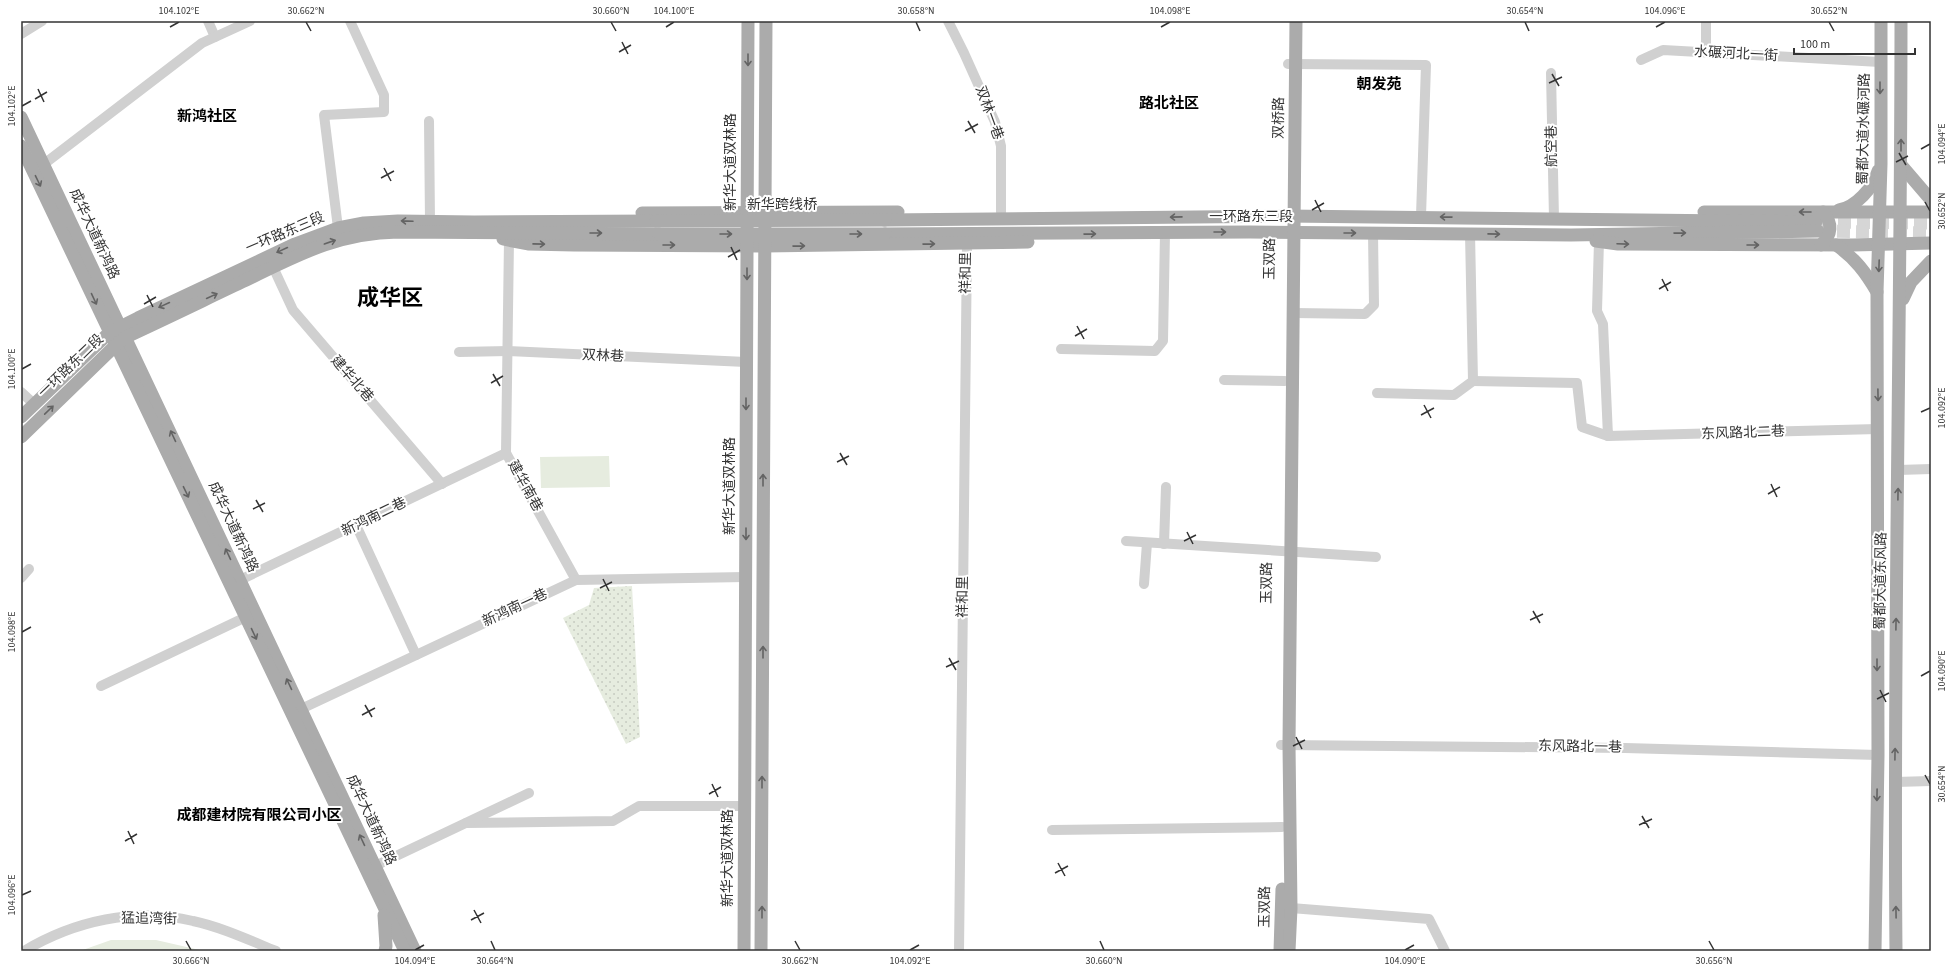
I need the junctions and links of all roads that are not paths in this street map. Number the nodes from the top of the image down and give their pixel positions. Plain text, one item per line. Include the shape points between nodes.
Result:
1 (42, 21) edge
2 (208, 21) edge
3 (250, 21) edge
4 (350, 21) edge
5 (748, 21) edge
6 (766, 21) edge
7 (948, 21) edge
8 (1288, 21) edge
9 (1296, 21) edge
10 (1706, 21) edge
11 (1881, 21) edge
12 (1900, 21) edge
13 (21, 34) edge
14 (215, 37) junction
15 (1706, 52) junction
16 (1640, 60) dead end
17 (1880, 62) junction
18 (1292, 64) junction
19 (1551, 73) dead end
20 (21, 117) edge
21 (429, 121) dead end
22 (21, 146) edge
23 (44, 164) junction
24 (1880, 164) junction
25 (1900, 165) junction
26 (1931, 200) edge
27 (747, 212) junction
28 (765, 212) junction
29 (1001, 212) junction
30 (1879, 212) junction
31 (1900, 212) junction
32 (1931, 212) edge
33 (1291, 216) junction
34 (1421, 216) junction
35 (1051, 219) junction
36 (1554, 220) junction
37 (1822, 220) junction
38 (430, 222) junction
39 (338, 228) junction
40 (474, 228) junction
41 (657, 228) junction
42 (1165, 233) junction
43 (1290, 233) junction
44 (1373, 233) junction
45 (1470, 233) junction
46 (1051, 234) junction
47 (1571, 235) junction
48 (509, 240) junction
49 (1599, 241) junction
50 (1931, 243) edge
51 (967, 244) junction
52 (1900, 244) junction
53 (1821, 245) junction
54 (1836, 245) junction
55 (1879, 245) junction
56 (747, 246) junction
57 (765, 246) junction
58 (1931, 261) edge
59 (273, 267) junction
60 (1877, 292) junction
61 (1294, 313) junction
62 (1900, 313) junction
63 (118, 335) junction
64 (1061, 349) dead end
65 (508, 351) junction
66 (459, 352) dead end
67 (746, 362) junction
68 (1224, 380) dead end
69 (1473, 380) junction
70 (1285, 381) junction
71 (21, 392) edge
72 (1377, 393) dead end
73 (34, 404) junction
74 (21, 417) edge
75 (1878, 429) junction
76 (1608, 436) junction
77 (21, 437) edge
78 (506, 453) junction
79 (1931, 469) edge
80 (1898, 470) junction
81 (442, 484) junction
82 (1166, 487) dead end
83 (356, 526) junction
84 (1126, 542) dead end
85 (1147, 543) junction
86 (1164, 544) junction
87 (1287, 552) junction
88 (1376, 557) dead end
89 (29, 569) dead end
90 (745, 577) junction
91 (21, 578) edge
92 (240, 580) junction
93 (576, 580) junction
94 (1144, 584) dead end
95 (246, 617) junction
96 (416, 655) junction
97 (101, 686) dead end
98 (301, 709) junction
99 (1285, 745) junction
100 (1878, 755) junction
101 (1931, 781) edge
102 (1895, 782) junction
103 (529, 793) dead end
104 (744, 806) junction
105 (466, 823) junction
106 (1282, 827) junction
107 (1052, 830) dead end
108 (375, 866) junction
109 (384, 907) junction
110 (1291, 908) junction
111 (24, 951) edge
112 (276, 951) edge
113 (385, 951) edge
114 (405, 951) edge
115 (415, 951) edge
116 (744, 951) edge
117 (761, 951) edge
118 (959, 951) edge
119 (1280, 951) edge
120 (1289, 951) edge
121 (1445, 951) edge
122 (1875, 951) edge
123 (1896, 951) edge

1 - 13 street
2 - 14 street
3 - 14 street
4 - 39 street via 384,95 384,112 324,115
5 -> 27 main road, 新华大道双林路
6 - 28 main road
7 - 29 street, 双林一巷 via 995,122 1001,146
8 - 18 main road, 双桥路
9 - 18 main road, 双桥路
10 - 15 street
11 - 17 main road, 蜀都大道水碾河路
25 -> 12 main road
14 - 23 street via 202,43
15 - 16 street, 水碾河北一街 via 1663,50
15 - 17 street, 水碾河北一街
17 -> 24 main road, 蜀都大道水碾河路
18 - 33 main road, 双桥路
18 - 34 street via 1426,65
19 - 36 street, 航空巷
20 - 23 main road, 成华大道新鸿路
21 - 38 street
22 -> 63 main road, 成华大道新鸿路
23 - 63 main road, 成华大道新鸿路
24 - 30 main road, 蜀都大道水碾河路
24 - 37 main road via 1876,179 1860,199 1848,208
25 - 26 main road
25 - 31 main road
27 - 28 main road
27 - 40 main road via 539,214
27 - 56 main road, 新华大道双林路
28 - 29 main road
28 - 57 main road
29 - 35 main road via 1024,213
30 - 31 main road
30 - 37 main road
30 - 55 main road, 蜀都大道东风路
31 - 32 main road
31 - 52 main road, 蜀都大道东风路
33 - 34 main road, 一环路东三段
33 -> 35 main road, 一环路东三段
33 - 43 main road, 玉双路
36 -> 34 main road, 一环路东三段
35 - 41 main road, 新华跨线桥, bridge via 885,220
37 -> 36 main road, 一环路东三段
47 -> 37 main road
37 - 53 main road via 1828,218 1830,235
38 -> 39 main road, 一环路东三段 via 379,221
38 - 40 main road, 一环路东三段
39 -> 63 main road, 一环路东三段 via 295,244
40 - 41 main road
40 - 48 main road
59 -> 40 main road, 一环路东三段 via 326,244 366,234
41 -> 46 main road, 新华跨线桥, bridge via 885,234
42 -> 43 main road, 一环路东三段
46 -> 42 main road, 一环路东三段
42 - 64 street via 1163,341 1154,351
43 -> 44 main road, 一环路东三段
43 - 61 main road, 玉双路
43 - 70 main road, 玉双路
44 - 45 main road, 一环路东三段
44 - 61 street via 1374,305 1365,314
45 -> 47 main road, 一环路东三段
45 - 69 street
46 - 51 main road via 1024,243
47 - 49 main road
48 -> 56 main road via 536,244
48 - 65 street, 建华南巷
49 -> 53 main road via 1618,244
49 - 76 street via 1596,311 1603,324
50 - 52 main road
57 -> 51 main road
51 - 118 street, 祥和里
52 - 55 main road
52 - 62 main road, 蜀都大道东风路
53 - 54 main road
54 - 55 main road
54 - 60 main road via 1862,267
55 -> 60 main road, 蜀都大道东风路
56 - 57 main road
56 -> 67 main road, 新华大道双林路
117 -> 57 main road
58 - 62 main road via 1905,292
63 -> 59 main road, 一环路东三段
59 - 81 street, 建华北巷 via 293,310
60 -> 75 main road, 蜀都大道东风路
61 - 87 main road, 玉双路
62 - 80 main road, 蜀都大道东风路
63 - 73 main road, 一环路东二段
77 -> 63 main road, 一环路东二段
92 -> 63 main road, 成华大道新鸿路
63 -> 95 main road, 成华大道新鸿路
65 - 66 street, 双林巷
65 - 67 street, 双林巷
65 - 78 street, 建华南巷
67 -> 90 main road, 新华大道双林路
68 - 70 street
69 - 72 street via 1454,395
69 - 76 street, 东风路北二巷 via 1577,383 1582,427
70 - 87 main road, 玉双路
71 - 73 street
73 - 74 main road, 一环路东二段
75 - 76 street, 东风路北二巷
75 -> 100 main road, 蜀都大道东风路
78 - 81 street, 新鸿南二巷
78 - 93 street, 建华南巷
79 - 80 street
102 -> 80 main road, 蜀都大道东风路
81 - 83 street, 新鸿南二巷
82 - 86 street
83 - 92 street, 新鸿南二巷
83 - 96 street
84 - 85 street
85 - 86 street
85 - 94 street
86 - 87 street
87 - 88 street
87 - 99 main road, 玉双路
89 - 91 street
90 - 93 street, 新鸿南一巷
90 - 104 main road, 新华大道双林路
98 -> 92 main road, 成华大道新鸿路
93 - 96 street, 新鸿南一巷
95 - 97 street
95 -> 109 main road, 成华大道新鸿路
96 - 98 street, 新鸿南一巷
108 -> 98 main road, 成华大道新鸿路
99 - 100 street, 东风路北一巷 via 1625,748
99 - 106 main road, 玉双路
99 - 110 main road, 玉双路
100 -> 122 main road, 蜀都大道东风路
101 - 102 street
123 -> 102 main road, 蜀都大道东风路
103 - 105 street
104 - 105 street via 639,806 613,820
104 - 116 main road, 新华大道双林路
105 - 108 street
106 - 107 street
106 - 119 main road, 玉双路
108 - 115 main road, 成华大道新鸿路
109 - 113 main road
109 - 114 main road, 成华大道新鸿路
110 - 120 main road, 玉双路
110 - 121 street via 1429,919
111 - 112 street, 猛追湾街 via 66,930 95,921 131,916 193,921

